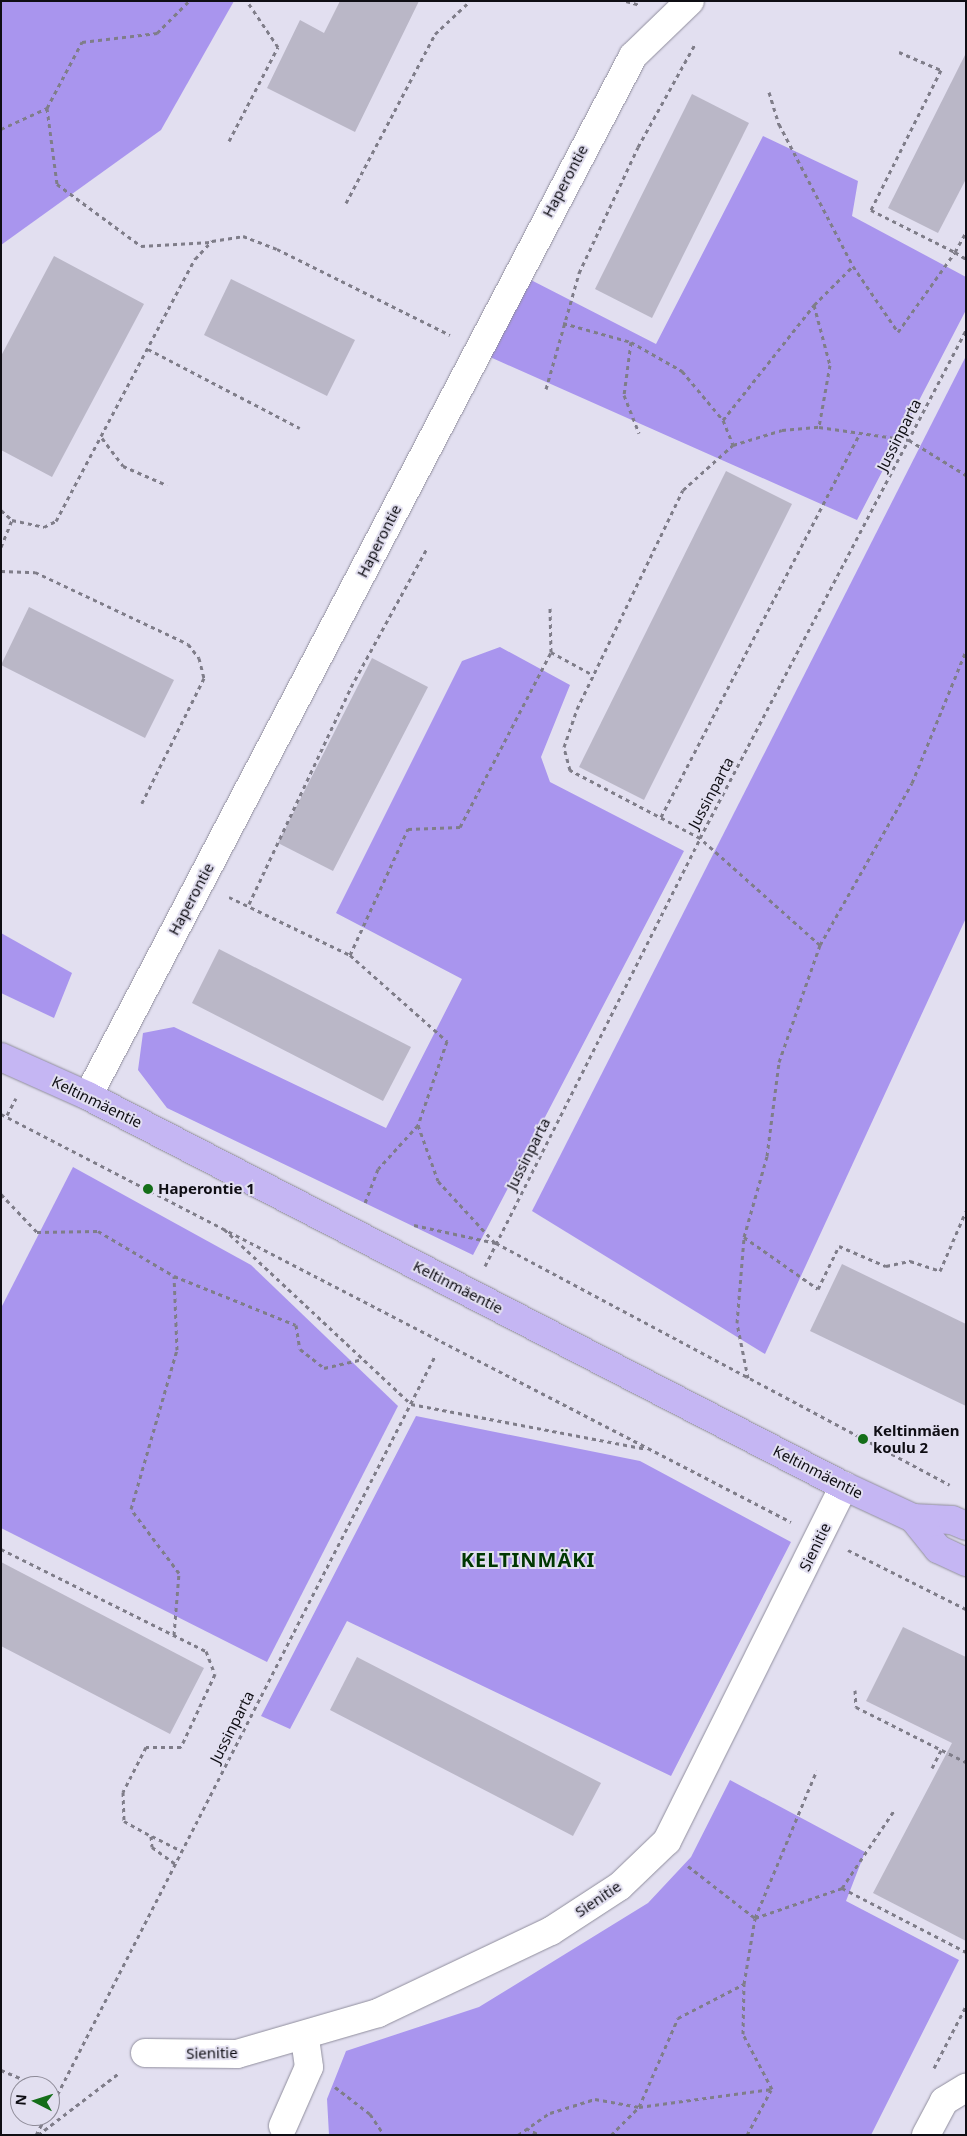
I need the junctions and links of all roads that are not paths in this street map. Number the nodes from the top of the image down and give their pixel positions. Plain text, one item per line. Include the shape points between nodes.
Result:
1 (690, 1) edge
2 (1, 1057) edge
3 (88, 1096) junction
4 (844, 1486) junction
5 (913, 1518) junction
6 (966, 1526) edge
7 (966, 1562) edge
8 (305, 2036) junction
9 (145, 2053) road end
10 (966, 2088) edge
11 (283, 2126) dead end
12 (926, 2135) edge

1 - 3 street, Haperontie via 633,56
2 - 3 main road, Keltinmäentie
3 - 4 main road, Keltinmäentie
4 - 5 main road, Keltinmäentie
4 - 8 street, Sienitie via 667,1841 620,1886 551,1931 378,2013
5 - 6 main road, Keltinmäentie via 952,1520
5 - 7 main road, Keltinmäentie via 938,1549
8 - 9 street, Sienitie via 237,2054
8 - 11 street via 309,2068
10 - 12 street via 944,2101

